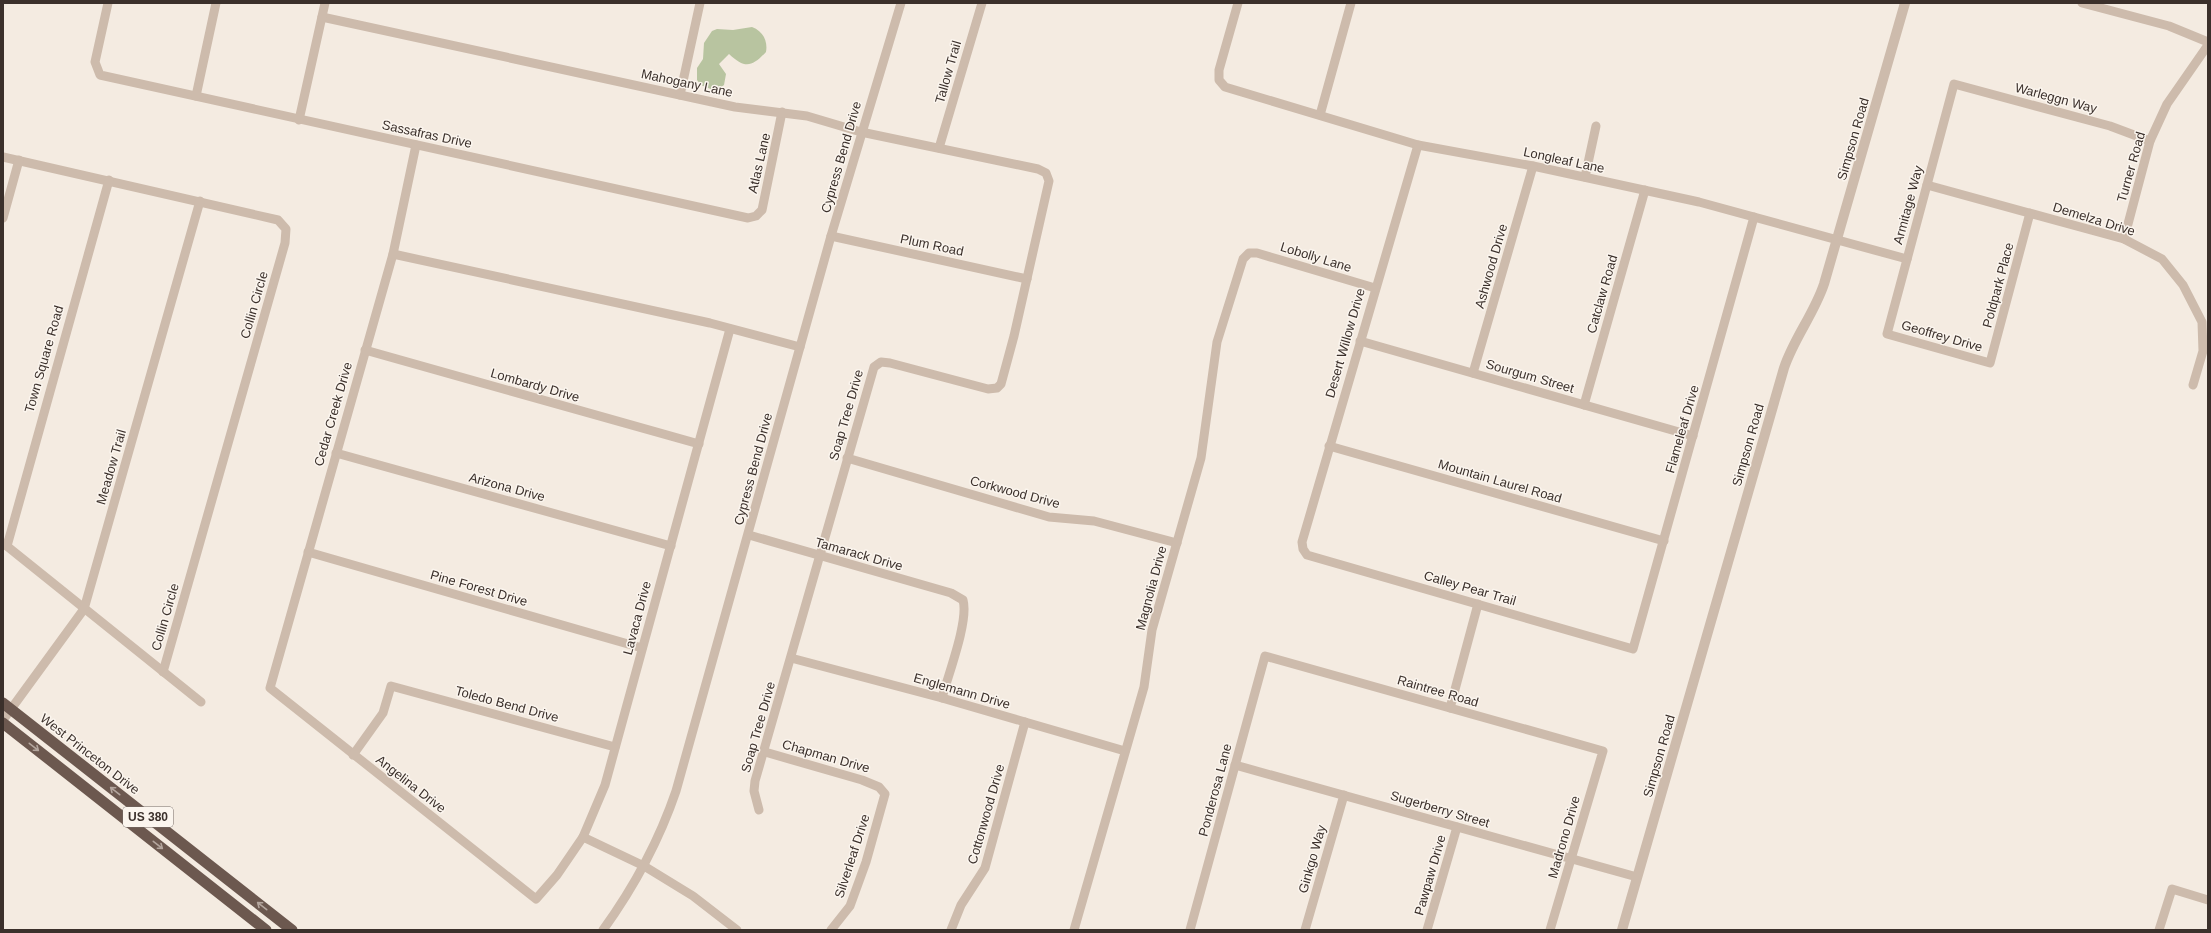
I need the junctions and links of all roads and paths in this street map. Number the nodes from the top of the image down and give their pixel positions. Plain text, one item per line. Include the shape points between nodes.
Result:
1 (108, 3) edge
2 (216, 3) edge
3 (324, 3) edge
4 (700, 3) edge
5 (901, 3) edge
6 (982, 3) edge
7 (1238, 3) edge
8 (1351, 3) edge
9 (1904, 3) edge
10 (2082, 3) edge
11 (322, 17) junction
12 (2208, 44) edge
13 (1954, 84) joint
14 (680, 95) junction
15 (196, 96) junction
16 (782, 112) junction
17 (1320, 116) junction
18 (299, 120) junction
19 (1596, 126) dead end
20 (861, 132) junction
21 (2150, 141) junction
22 (416, 145) junction
23 (1418, 145) junction
24 (939, 148) junction
25 (3, 157) edge
26 (19, 160) junction
27 (1533, 166) junction
28 (1046, 173) joint
29 (1586, 177) junction
30 (109, 180) junction
31 (1927, 185) junction
32 (1645, 190) junction
33 (200, 201) junction
34 (2030, 213) junction
35 (756, 216) joint
36 (1754, 217) junction
37 (3, 218) edge
38 (831, 236) junction
39 (2124, 239) junction
40 (1837, 240) junction
41 (1249, 253) joint
42 (393, 254) junction
43 (1907, 259) junction
44 (1027, 279) junction
45 (1375, 288) junction
46 (730, 329) junction
47 (1887, 334) joint
48 (1360, 341) junction
49 (800, 347) junction
50 (365, 350) junction
51 (1990, 363) joint
52 (1473, 373) junction
53 (2193, 385) dead end
54 (1584, 405) junction
55 (1693, 436) junction
56 (699, 444) junction
57 (1330, 446) junction
58 (336, 453) junction
59 (847, 458) junction
60 (749, 535) junction
61 (1664, 541) junction
62 (1177, 543) junction
63 (5, 544) edge
64 (670, 546) junction
65 (1303, 549) joint
66 (308, 552) junction
67 (820, 557) junction
68 (1478, 604) junction
69 (84, 608) junction
70 (642, 648) junction
71 (1633, 649) joint
72 (1265, 656) joint
73 (791, 658) junction
74 (163, 672) junction
75 (270, 688) joint
76 (942, 698) junction
77 (202, 702) dead end
78 (7, 706) edge
79 (1450, 708) junction
80 (3, 720) edge
81 (1025, 722) junction
82 (3, 723) edge
83 (615, 747) junction
84 (1125, 751) junction
85 (1603, 751) joint
86 (764, 752) junction
87 (354, 755) junction
88 (1235, 765) junction
89 (880, 787) joint
90 (1344, 795) junction
91 (759, 810) dead end
92 (1457, 827) junction
93 (583, 837) junction
94 (1571, 859) junction
95 (644, 866) junction
96 (1637, 877) junction
97 (1631, 899) junction
98 (536, 900) joint
99 (2208, 900) edge
100 (266, 930) edge
101 (292, 930) edge
102 (603, 930) edge
103 (737, 930) edge
104 (830, 930) edge
105 (950, 930) edge
106 (1074, 930) edge
107 (1190, 930) edge
108 (1305, 930) edge
109 (1428, 930) edge
110 (1550, 930) edge
111 (1622, 930) edge
112 (1628, 930) edge
113 (2159, 930) edge

1 - 15 street, Sassafras Drive via 95,62 100,75
2 - 15 street
3 - 11 street
4 - 14 street
5 - 20 street, Cypress Bend Drive
6 - 24 street, Tallow Trail
7 - 17 street, Longleaf Lane via 1219,70 1219,80 1225,87
8 - 17 street
9 - 40 street, Simpson Road
10 - 12 street via 2169,26
11 - 14 street, Mahogany Lane
11 - 18 street
12 - 21 street, Turner Road via 2167,104
13 - 21 street, Warleggn Way via 2110,126
13 - 31 street, Armitage Way
14 - 16 street, Mahogany Lane via 736,107
15 - 18 street, Sassafras Drive
16 - 20 street, Mahogany Lane via 807,116
16 - 35 street, Atlas Lane via 762,210
17 - 23 street, Longleaf Lane
18 - 22 street, Sassafras Drive
19 - 29 street
20 - 24 street, Mahogany Lane
20 - 38 street, Cypress Bend Drive
21 - 39 street, Turner Road
22 - 35 street, Sassafras Drive via 748,218
22 - 42 street, Cedar Creek Drive
23 - 27 street, Longleaf Lane
23 - 45 street, Desert Willow Drive
24 - 28 street, Mahogany Lane via 1038,169
25 - 26 street, Collin Circle
26 - 30 street, Collin Circle
26 - 37 street
27 - 29 street, Longleaf Lane
27 - 52 street, Ashwood Drive
28 - 44 street, Soap Tree Drive via 1049,181
29 - 32 street, Longleaf Lane
30 - 33 street, Collin Circle
30 - 63 street, Town Square Road
31 - 34 street, Demelza Drive
31 - 43 street, Armitage Way
32 - 36 street, Longleaf Lane
32 - 54 street, Catclaw Road
33 - 69 street, Meadow Trail
33 - 74 street, Collin Circle via 278,220 284,225 286,235
34 - 39 street, Demelza Drive
34 - 51 street, Poldpark Place
36 - 40 street, Longleaf Lane
36 - 55 street, Flameleaf Drive
38 - 44 street, Plum Road
38 - 49 street, Cypress Bend Drive
39 - 53 street, Demelza Drive via 2162,259 2182,285 2202,322 2203,351
40 - 43 street, Longleaf Lane
40 - 96 street, Simpson Road via 1818,302 1794,343 1784,368
41 - 45 street, Lobolly Lane via 1257,253
41 - 62 street, Magnolia Drive via 1243,259 1217,342 1203,451
42 - 46 street
42 - 50 street, Cedar Creek Drive
43 - 47 street, Armitage Way
44 - 59 street, Soap Tree Drive via 1001,384 997,388 980,388 890,363 877,363 871,374
45 - 48 street, Desert Willow Drive
46 - 49 street
46 - 56 street, Lavaca Drive
47 - 51 street, Geoffrey Drive
48 - 52 street, Sourgum Street
48 - 57 street, Desert Willow Drive
49 - 60 street, Cypress Bend Drive
50 - 56 street, Lombardy Drive
50 - 58 street, Cedar Creek Drive
52 - 54 street, Sourgum Street
54 - 55 street, Sourgum Street
55 - 61 street, Flameleaf Drive
56 - 64 street, Lavaca Drive
57 - 61 street, Mountain Laurel Road
57 - 65 street, Desert Willow Drive via 1302,542
58 - 64 street, Arizona Drive
58 - 66 street, Cedar Creek Drive
59 - 62 street, Corkwood Drive via 1049,517 1094,521
59 - 67 street, Soap Tree Drive
60 - 67 street, Tamarack Drive
60 - 95 street, Cypress Bend Drive via 676,791
61 - 71 street, Flameleaf Drive
62 - 84 street, Magnolia Drive via 1152,630 1144,686
63 - 69 street, Collin Circle
64 - 70 street, Lavaca Drive
65 - 68 street, Calley Pear Trail via 1307,555
66 - 70 street, Pine Forest Drive
66 - 75 street, Cedar Creek Drive
67 - 73 street, Soap Tree Drive
67 - 76 street, Tamarack Drive via 951,593 963,600 963,623
68 - 71 street, Calley Pear Trail
68 - 79 street
69 - 74 street, Collin Circle
69 - 78 street, Meadow Trail
70 - 83 street, Lavaca Drive
72 - 79 street, Raintree Road
72 - 88 street, Ponderosa Lane
73 - 76 street, Englemann Drive
73 - 86 street, Soap Tree Drive
74 - 77 street, Collin Circle
75 - 87 street, Angelina Drive
76 - 81 street, Englemann Drive
78 - 80 street, Meadow Trail
101 -> 78 highway, West Princeton Drive / US 380
79 - 85 street, Raintree Road
81 - 84 street, Englemann Drive
81 - 105 street, Cottonwood Drive via 985,868 961,906
82 -> 100 highway, US 380
83 - 87 street, Toledo Bend Drive via 391,686 383,713
83 - 93 street, Lavaca Drive via 604,785
84 - 106 street, Magnolia Drive
85 - 94 street, Madrono Drive
86 - 89 street, Chapman Drive
86 - 91 street, Soap Tree Drive via 754,790
87 - 98 street, Angelina Drive
88 - 90 street, Sugerberry Street
88 - 107 street, Ponderosa Lane
89 - 104 street, Silverleaf Drive via 885,794 864,869 850,906
90 - 92 street, Sugerberry Street
90 - 108 street, Ginkgo Way
92 - 94 street, Sugerberry Street
92 - 109 street, Pawpaw Drive
93 - 95 street
93 - 98 street, Lavaca Drive
94 - 96 street, Sugerberry Street
94 - 110 street, Madrono Drive
95 - 102 street, Cypress Bend Drive
95 - 103 street via 693,896
96 - 97 street, Simpson Road
97 - 111 street, Simpson Road
97 - 112 street, Simpson Road
99 - 113 street via 2172,888

